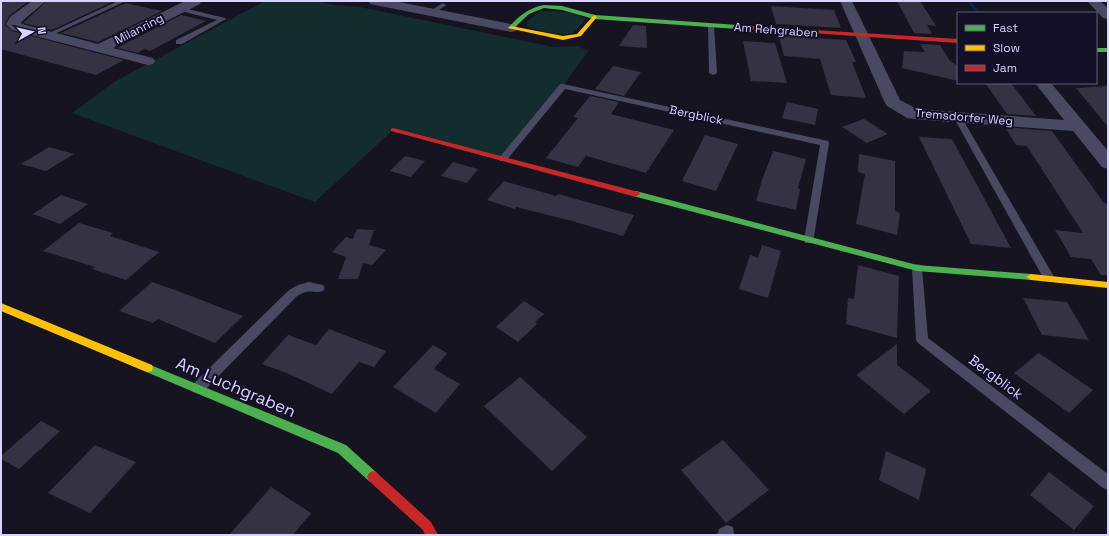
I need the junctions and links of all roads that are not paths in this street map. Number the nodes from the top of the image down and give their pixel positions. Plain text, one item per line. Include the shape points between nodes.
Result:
1 (40, 1) edge
2 (123, 1) edge
3 (195, 1) edge
4 (375, 1) edge
5 (846, 1) edge
6 (1093, 1) edge
7 (538, 4) edge
8 (178, 9) junction
9 (1108, 15) edge
10 (594, 17) junction
11 (711, 26) junction
12 (511, 28) junction
13 (48, 35) junction
14 (862, 36) junction
15 (957, 41) edge
16 (179, 42) dead end
17 (100, 48) junction
18 (1097, 50) edge
19 (1108, 50) edge
20 (148, 61) dead end
21 (713, 73) dead end
22 (1044, 84) edge
23 (958, 118) junction
24 (1078, 126) junction
25 (393, 130) dead end
26 (503, 159) junction
27 (1107, 160) edge
28 (809, 240) junction
29 (917, 268) junction
30 (1049, 278) junction
31 (1108, 285) edge
32 (319, 288) dead end
33 (3, 310) edge
34 (198, 388) junction
35 (1108, 483) edge
36 (432, 535) edge

1 - 13 street, Milanring via 13,24
2 - 13 lane
3 - 8 street, Milanring
4 - 12 street via 437,8
5 - 14 street, Tremsdorfer Weg
6 - 9 street
7 - 10 street, Am Rehgraben
7 - 12 street, Am Rehgraben
8 - 16 lane, Milanring via 223,19
8 - 17 street, Milanring
10 - 11 street, Am Rehgraben
10 - 12 street via 579,34 563,38
11 - 14 street, Am Rehgraben
11 - 21 lane
13 - 17 street, Milanring
14 - 15 street, Am Rehgraben
14 - 23 street, Tremsdorfer Weg via 894,103 913,114
17 - 20 street, Milanring
18 - 19 street
22 - 24 street
23 - 24 street, Tremsdorfer Weg
23 - 30 lane
24 - 27 street
25 - 26 street
26 - 28 street
26 - 28 lane, Bergblick via 563,86 824,143
28 - 29 street
29 - 30 street
29 - 35 lane, Bergblick via 922,340
30 - 31 street
32 - 34 lane via 310,286 293,293
33 - 34 street, Am Luchgraben
34 - 36 street, Am Luchgraben via 342,449 427,526

